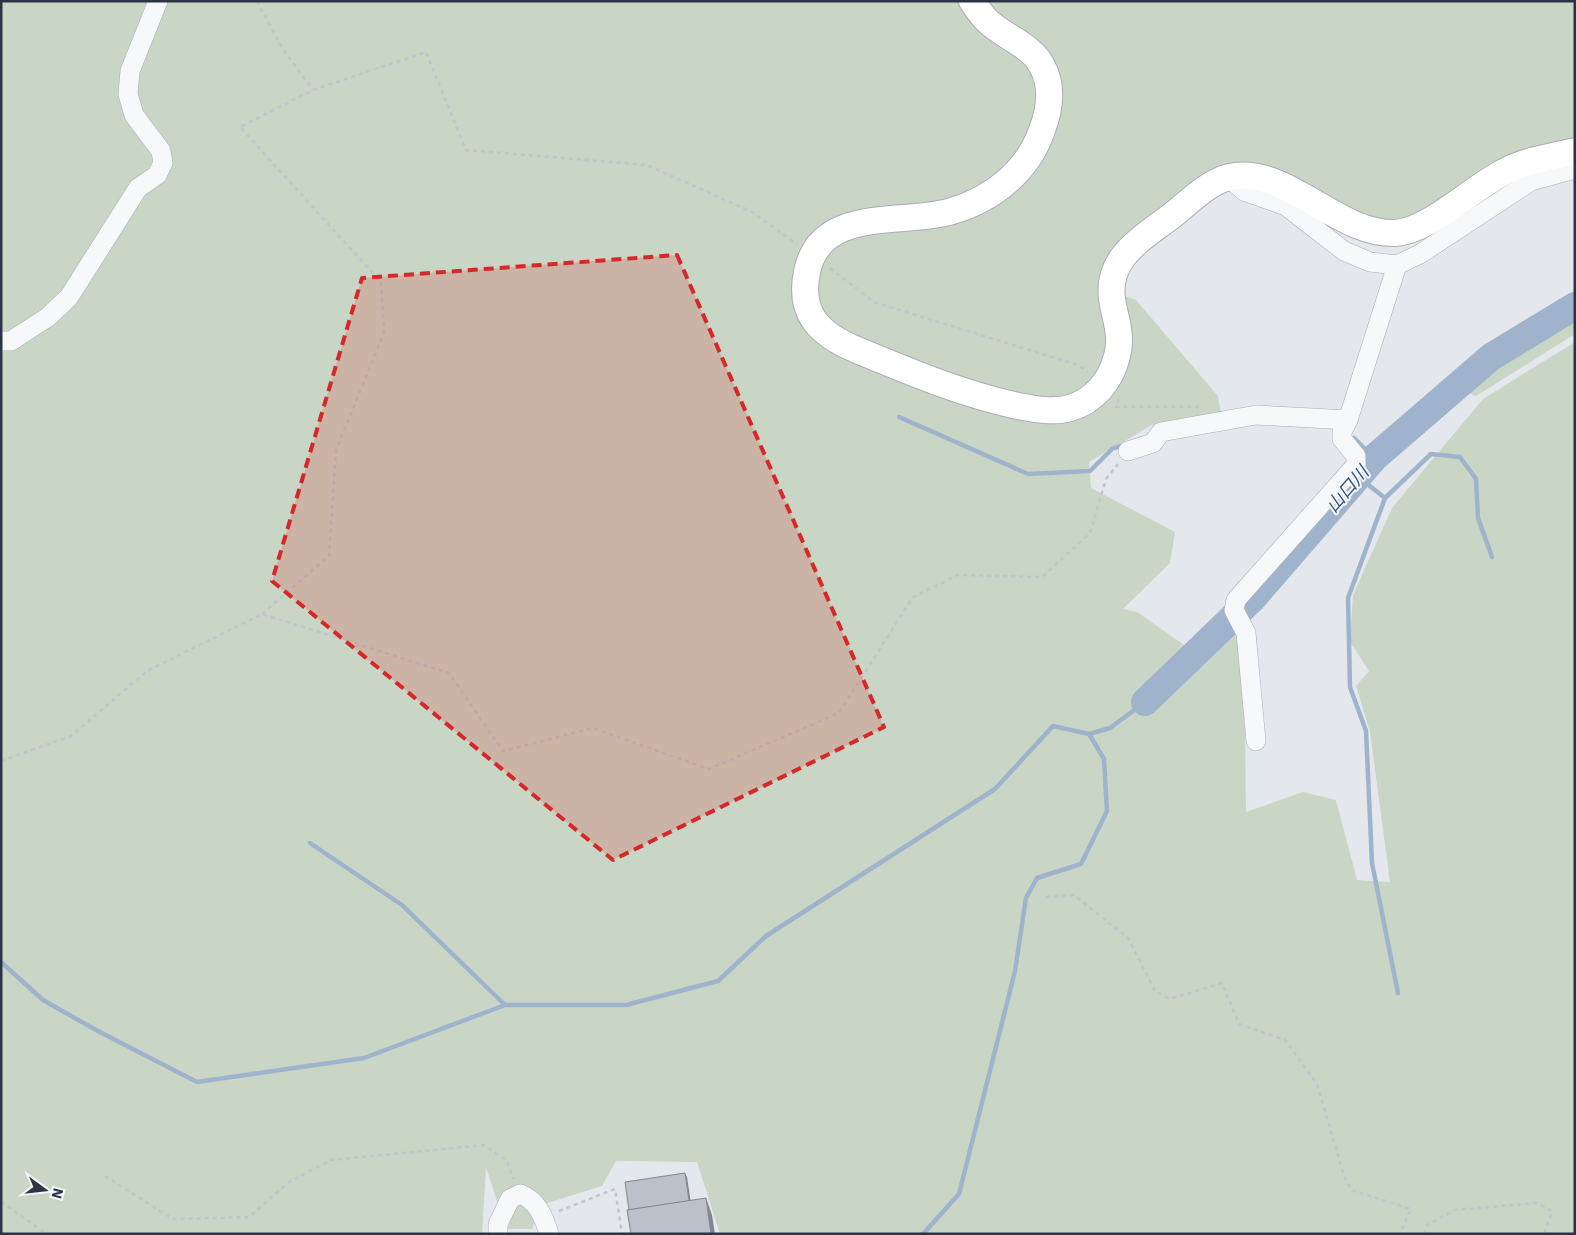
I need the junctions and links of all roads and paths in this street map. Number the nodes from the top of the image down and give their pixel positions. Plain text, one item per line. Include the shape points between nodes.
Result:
1 (158, 1) edge
2 (257, 1) edge
3 (972, 1) edge
4 (313, 90) junction
5 (1575, 151) edge
6 (1575, 170) edge
7 (1228, 177) junction
8 (812, 254) junction
9 (1397, 266) junction
10 (1, 342) edge
11 (1112, 391) junction
12 (1200, 407) dead end
13 (1348, 420) junction
14 (1128, 451) joint
15 (262, 614) junction
16 (1256, 741) dead end
17 (1, 761) edge
18 (1046, 897) dead end
19 (105, 1176) dead end
20 (520, 1194) junction
21 (1, 1202) edge
22 (546, 1226) edge
23 (47, 1234) edge
24 (498, 1234) edge
25 (622, 1234) edge
26 (1400, 1234) edge
27 (1424, 1234) edge
28 (1544, 1234) edge

1 - 10 street via 130,71 128,94 134,115 161,151 163,163 157,175 138,188 69,297 48,317
2 - 4 path via 282,48
3 - 8 street via 989,23 1034,54 1044,68 1050,92 1048,114 1034,150 1017,173 984,200 950,212 862,222 838,230 822,240
4 - 8 path via 426,52 466,150 647,165 752,212
4 - 15 path via 240,127 381,282 384,333 336,450 329,556
5 - 7 street via 1503,172 1420,227 1400,233 1376,232 1353,224 1273,181 1249,176
6 - 9 street via 1531,181
7 - 9 street via 1244,192 1286,206 1344,251 1370,262
7 - 11 street via 1208,187 1123,254 1113,275 1111,297 1120,338
8 - 11 path via 874,302 1078,365
8 - 11 street via 806,273 810,314 817,326 840,343 924,378 992,400 1037,409 1066,410
9 - 13 street
11 - 12 path via 1116,407
13 - 14 street via 1256,416 1161,432 1153,444
13 - 16 street via 1342,439 1356,456 1356,465 1236,600 1238,617 1246,633
14 - 15 path via 1106,479 1090,533 1042,578 958,575 913,597 839,713 709,769 593,728 503,751 449,673
15 - 17 path via 147,670 70,736
18 - 26 path via 1074,895 1128,938 1155,991 1170,999 1222,983 1239,1024 1286,1040 1317,1084 1344,1176 1352,1190 1411,1209
19 - 20 path via 173,1219 249,1217 289,1182 331,1160 484,1145 506,1160
20 - 22 street via 530,1198
20 - 24 street via 510,1199 498,1224
21 - 23 path
22 - 25 path via 615,1189
27 - 28 path via 1427,1225 1455,1210 1537,1203 1552,1211

